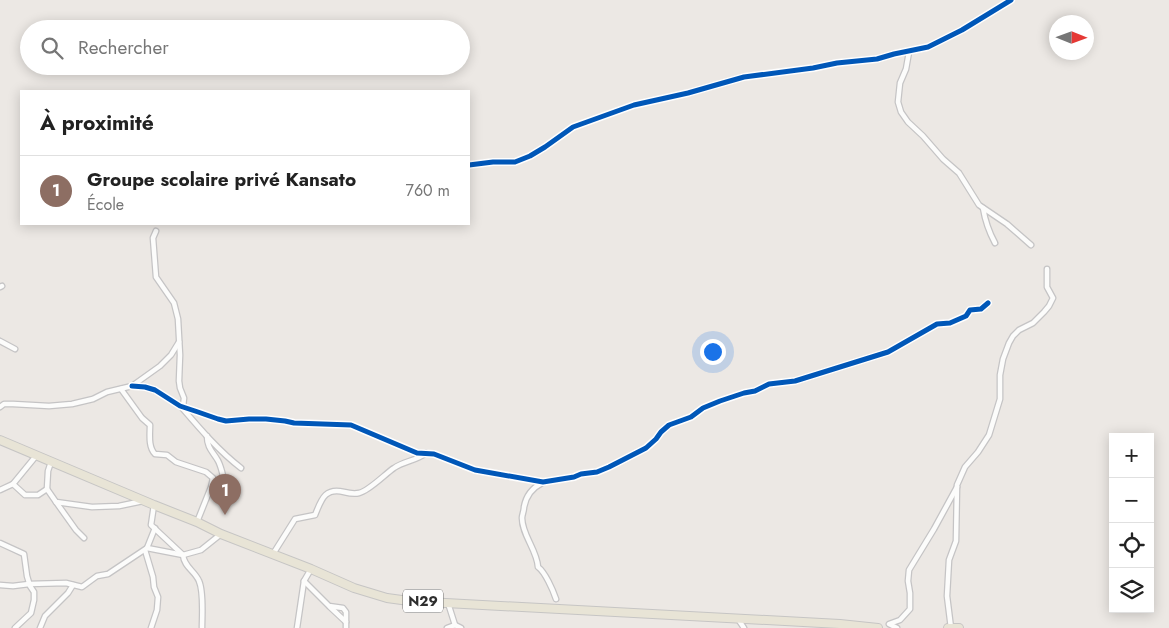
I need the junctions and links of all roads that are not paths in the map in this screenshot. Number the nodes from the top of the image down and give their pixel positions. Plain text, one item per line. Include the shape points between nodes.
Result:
1 (1012, 0) edge
2 (909, 52) junction
3 (470, 165) edge
4 (983, 208) junction
5 (156, 232) dead end
6 (995, 243) dead end
7 (1031, 245) dead end
8 (1047, 269) dead end
9 (988, 303) dead end
10 (0, 341) edge
11 (179, 342) junction
12 (15, 349) dead end
13 (132, 386) junction
14 (121, 389) junction
15 (0, 407) edge
16 (183, 408) junction
17 (206, 436) junction
18 (0, 440) edge
19 (426, 453) junction
20 (36, 456) junction
21 (51, 462) junction
22 (241, 468) dead end
23 (224, 479) dead end
24 (543, 482) junction
25 (13, 484) junction
26 (957, 486) junction
27 (46, 489) junction
28 (0, 490) edge
29 (144, 500) junction
30 (56, 502) junction
31 (154, 505) junction
32 (197, 522) junction
33 (155, 528) junction
34 (221, 534) junction
35 (84, 538) dead end
36 (0, 542) edge
37 (146, 549) junction
38 (273, 554) junction
39 (183, 555) junction
40 (310, 569) junction
41 (304, 581) junction
42 (29, 584) junction
43 (0, 585) edge
44 (73, 585) junction
45 (556, 599) dead end
46 (448, 603) junction
47 (329, 606) junction
48 (738, 619) junction
49 (346, 622) junction
50 (455, 625) junction
51 (15, 628) edge
52 (40, 628) edge
53 (152, 628) edge
54 (202, 628) edge
55 (297, 628) edge
56 (347, 628) edge
57 (447, 628) edge
58 (461, 628) edge
59 (744, 628) edge
60 (878, 628) edge
61 (897, 628) edge
62 (949, 628) edge
63 (959, 628) edge

1 - 2 street via 940,42
2 - 3 street via 744,78 634,105 572,127 537,152 515,162
2 - 4 street via 900,83 898,102 901,112 959,173
4 - 6 street
4 - 7 street
5 - 11 street via 153,238 156,277 174,303
8 - 26 street via 1052,298 1050,306 1033,323 1019,330 1009,343 1000,375 1000,399 989,435 965,466
9 - 24 street via 981,309 970,310 963,318 937,324 888,352 795,381 763,386 703,408 691,417 669,425 646,448 597,472
10 - 12 street
11 - 13 street via 160,366
11 - 16 street
13 - 14 street
13 - 16 street via 155,390
14 - 15 street via 72,404 4,404
14 - 32 street via 150,425 149,438 155,454 167,455 213,478
16 - 17 street
16 - 19 street via 226,421 266,419 351,425
17 - 22 street
17 - 23 street
18 - 20 main road, N29
19 - 24 street via 475,470
19 - 38 street via 396,467 359,494 330,492 323,497 315,516 295,518
20 - 21 main road, N29
20 - 25 street
21 - 27 street
21 - 29 main road, N29
24 - 45 street via 526,498 523,520 538,567
25 - 27 street via 25,495 38,495
25 - 28 street
26 - 61 street via 909,570 910,609 900,620 889,624
26 - 62 street via 956,541 949,560
27 - 30 street
29 - 30 street via 119,506 92,507
29 - 31 main road, N29
30 - 35 street
31 - 32 main road, N29
31 - 33 street via 151,525
32 - 34 main road, N29
33 - 37 street
33 - 39 street
34 - 38 main road, N29
34 - 39 street via 201,550
36 - 42 street via 24,554
37 - 39 street
37 - 44 street via 82,587
37 - 53 street via 158,596
38 - 40 main road, N29
39 - 54 street via 184,562 201,586
40 - 41 street
40 - 46 main road, N29 via 388,598
41 - 47 street
41 - 55 street
42 - 43 street
42 - 44 street
42 - 51 street via 34,592 31,612
44 - 52 street via 45,616
46 - 48 main road, N29
46 - 50 street
47 - 49 street
47 - 49 street via 343,608
48 - 59 street
48 - 60 main road, N29
49 - 56 street
50 - 57 street
50 - 58 street
62 - 63 main road

